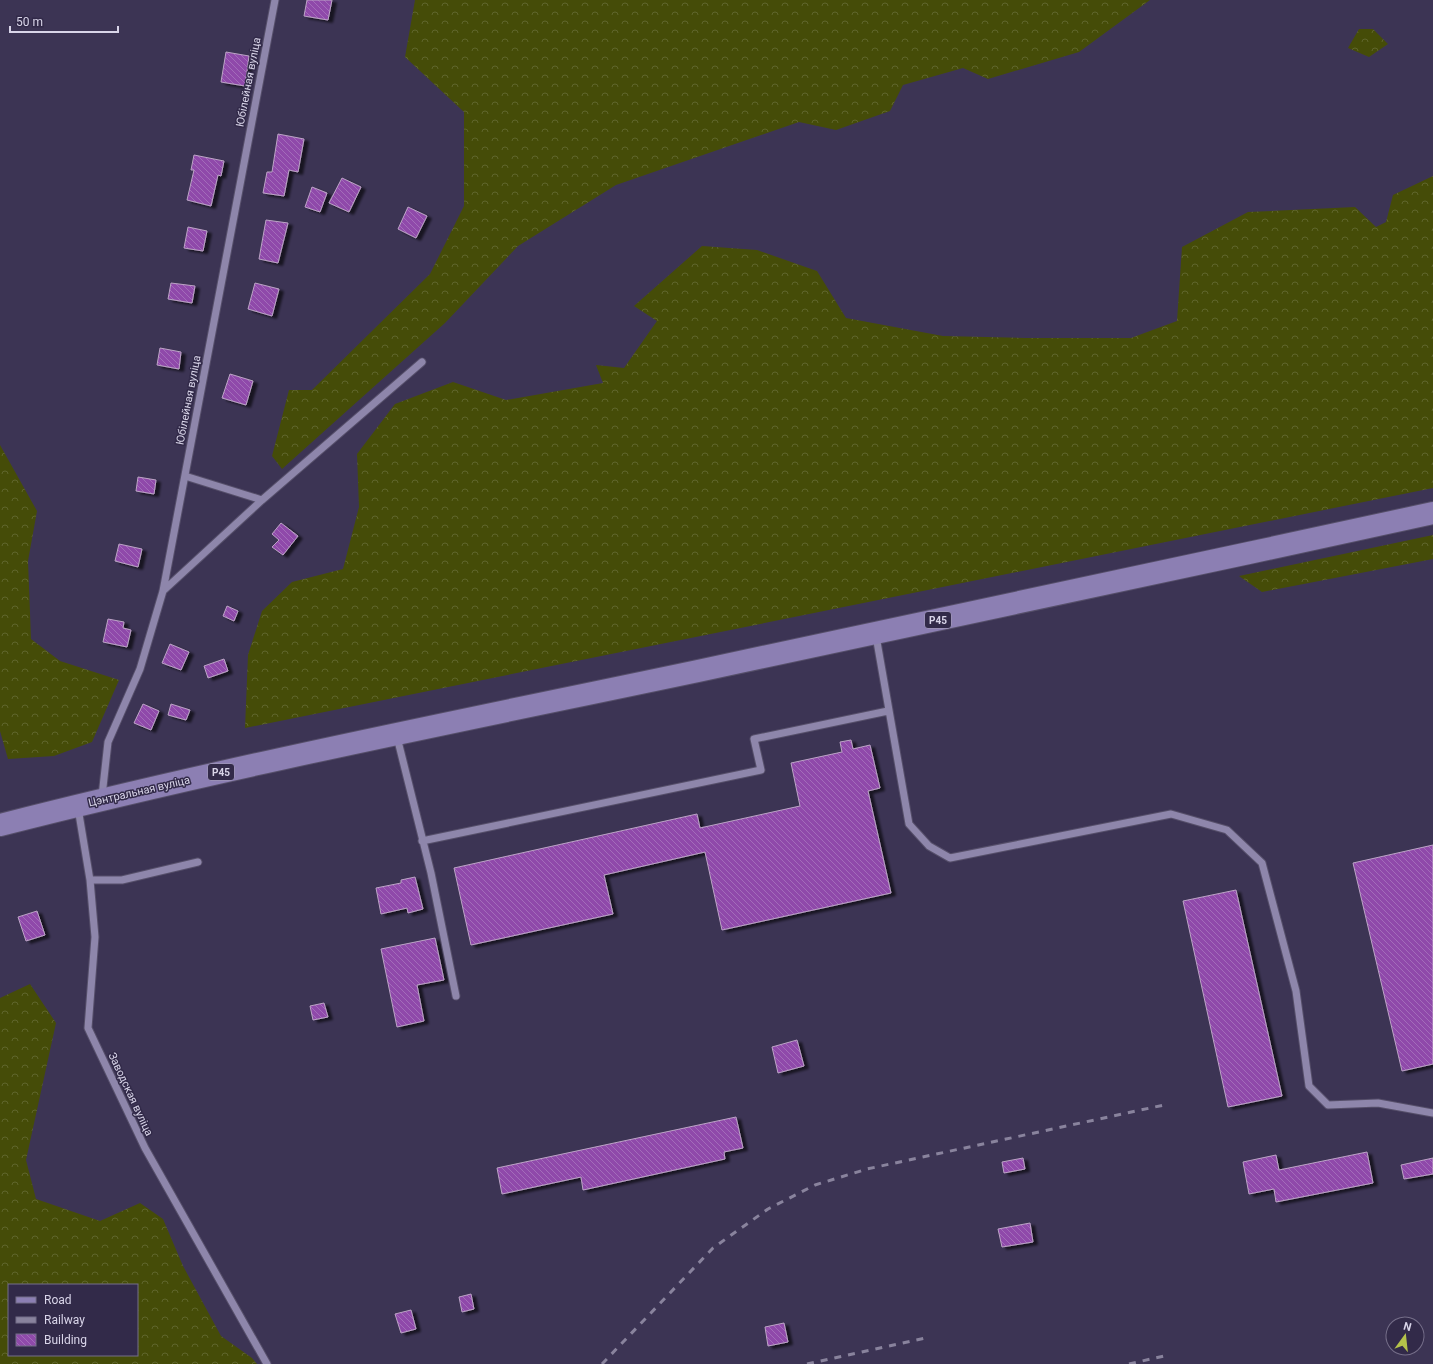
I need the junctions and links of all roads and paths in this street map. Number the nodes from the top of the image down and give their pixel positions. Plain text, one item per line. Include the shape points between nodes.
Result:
1 (275, 0) edge
2 (422, 362) dead end
3 (185, 476) junction
4 (262, 500) junction
5 (1433, 514) edge
6 (163, 591) junction
7 (876, 634) junction
8 (888, 711) junction
9 (396, 734) junction
10 (102, 798) junction
11 (78, 805) junction
12 (0, 825) edge
13 (422, 841) junction
14 (198, 862) dead end
15 (90, 880) junction
16 (456, 996) dead end
17 (1433, 1112) edge
18 (267, 1364) edge

1 - 3 street, Юбілейная вуліца
2 - 4 street
3 - 4 street
3 - 6 street, Юбілейная вуліца
4 - 6 street
5 - 7 main road, Р45
6 - 10 street, Юбілейная вуліца via 140,669 108,742
7 - 8 street
7 - 9 main road, Цэнтральная вуліца / Р45
8 - 13 street via 754,739 761,770
8 - 17 street via 909,824 929,846 950,858 1171,814 1227,830 1262,863 1296,991 1309,1086 1328,1105 1378,1103
9 - 10 main road, Цэнтральная вуліца / Р45
9 - 13 street
10 - 11 main road, Цэнтральная вуліца / Р45
11 - 12 main road, Цэнтральная вуліца / Р45
11 - 15 street, Заводская вуліца
13 - 16 street via 432,873
14 - 15 street via 122,880
15 - 18 street, Заводская вуліца via 95,937 88,1028 145,1148

